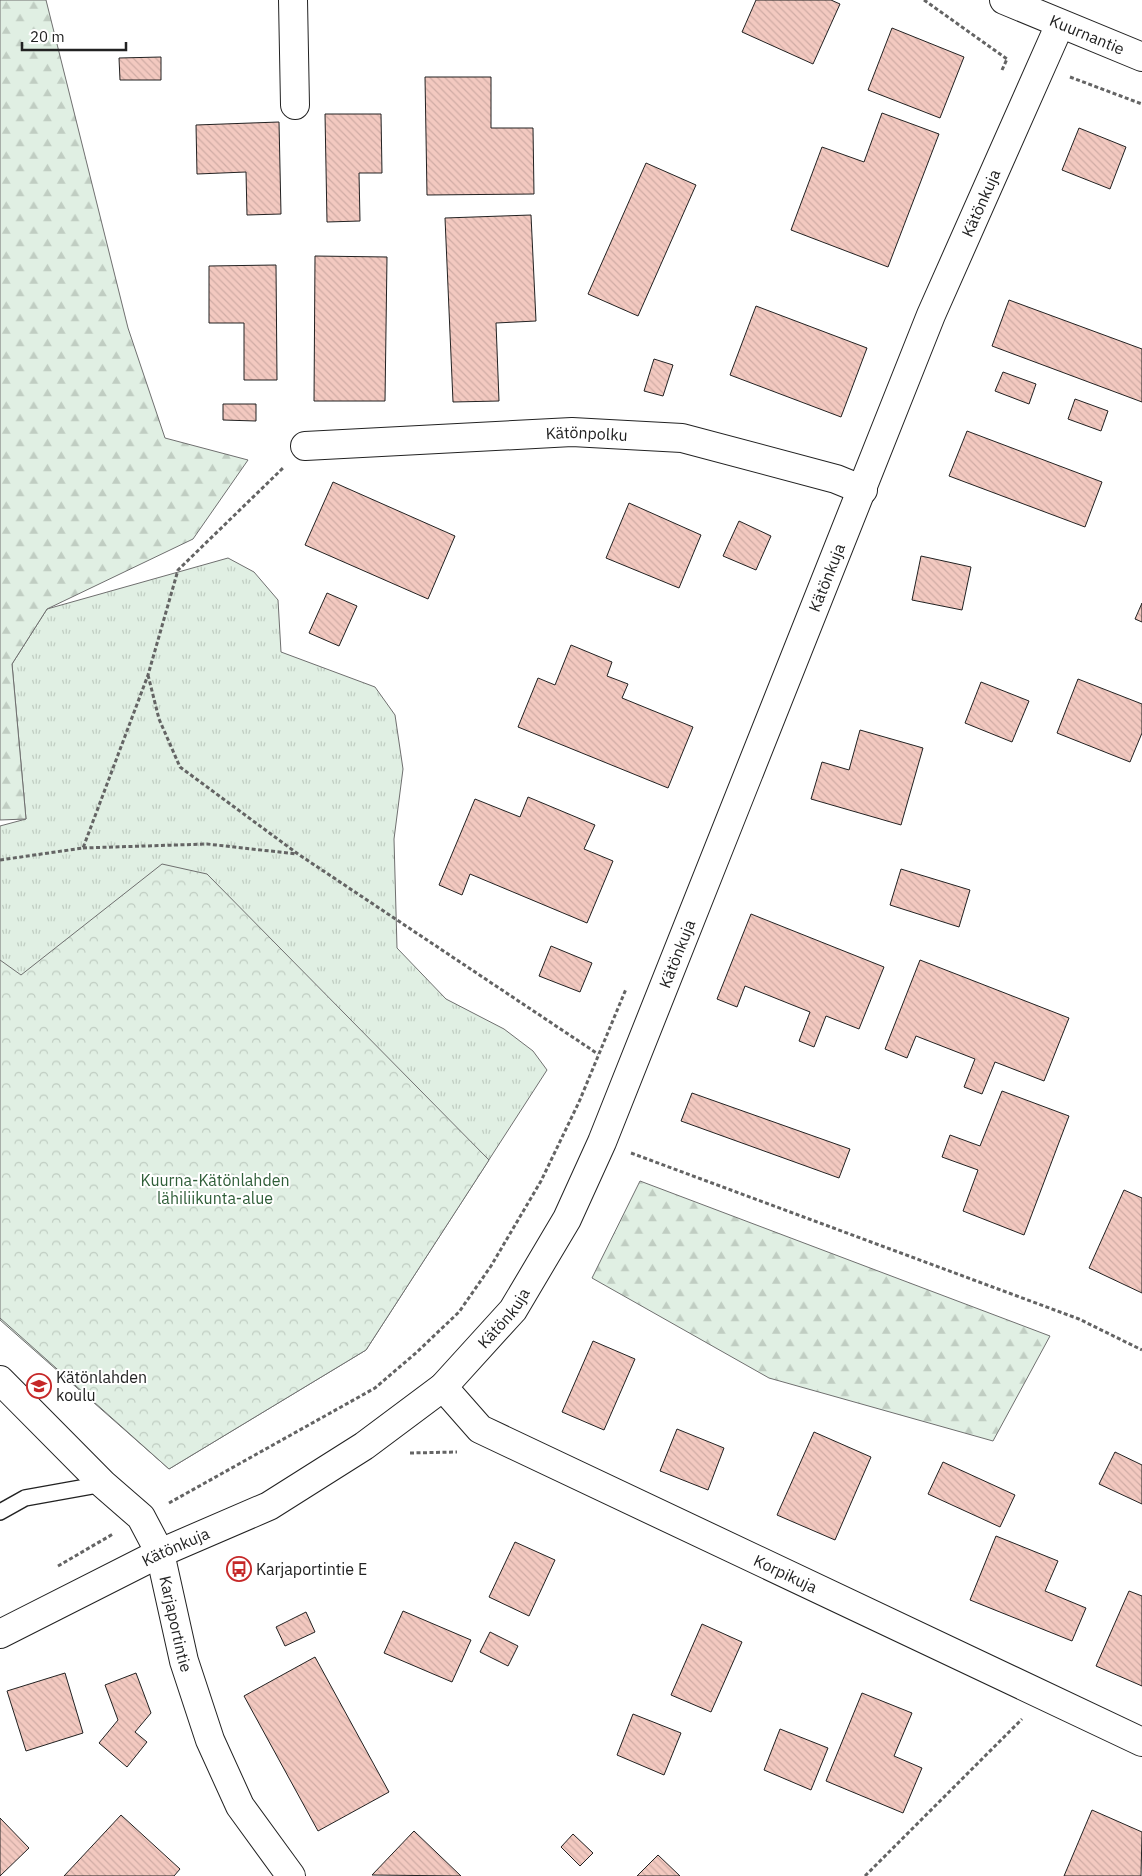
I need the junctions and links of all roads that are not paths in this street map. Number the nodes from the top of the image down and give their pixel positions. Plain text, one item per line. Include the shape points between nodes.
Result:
1 (293, 0) edge
2 (1004, 0) edge
3 (1060, 24) junction
4 (1142, 57) edge
5 (295, 105) dead end
6 (305, 446) road end
7 (863, 490) junction
8 (0, 1380) edge
9 (443, 1387) junction
10 (103, 1484) junction
11 (0, 1512) edge
12 (160, 1554) junction
13 (0, 1634) edge
14 (1142, 1742) edge
15 (291, 1876) edge

1 - 5 street
2 - 3 street, Kuurnantie
3 - 4 street, Kuurnantie
3 - 7 street, Kätönkuja via 931,315
6 - 7 street, Kätönpolku via 572,432 682,438 836,479
7 - 9 street, Kätönkuja via 602,1142 567,1219 513,1310
8 - 10 street, Karjaportintie
9 - 12 street, Kätönkuja via 364,1446 269,1506
9 - 14 street, Korpikuja via 480,1429
10 - 11 lane via 25,1498
10 - 12 street, Karjaportintie via 141,1517
12 - 13 street, Kätönkuja
12 - 15 street, Karjaportintie via 184,1662 210,1740 240,1806

